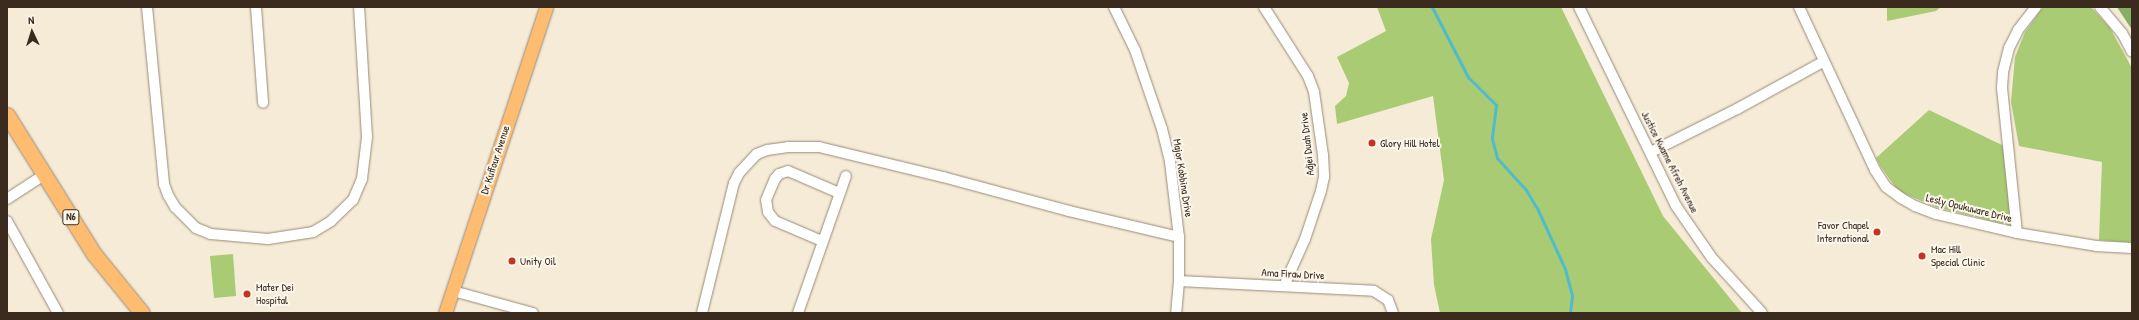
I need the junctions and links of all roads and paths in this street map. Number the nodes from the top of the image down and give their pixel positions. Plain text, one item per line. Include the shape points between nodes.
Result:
1 (147, 7) edge
2 (256, 7) edge
3 (359, 7) edge
4 (546, 7) edge
5 (1114, 7) edge
6 (1264, 7) edge
7 (1579, 7) edge
8 (1799, 7) edge
9 (2036, 7) edge
10 (2100, 7) edge
11 (2132, 52) edge
12 (1823, 62) junction
13 (263, 103) dead end
14 (7, 115) edge
15 (1651, 152) junction
16 (44, 175) junction
17 (846, 176) dead end
18 (840, 193) junction
19 (7, 199) edge
20 (7, 221) edge
21 (2017, 233) junction
22 (1179, 237) junction
23 (822, 241) junction
24 (2132, 248) edge
25 (1179, 280) junction
26 (1284, 286) junction
27 (453, 290) junction
28 (58, 313) edge
29 (142, 313) edge
30 (445, 313) edge
31 (533, 313) edge
32 (702, 313) edge
33 (798, 313) edge
34 (1176, 313) edge
35 (1393, 313) edge
36 (1762, 313) edge

1 - 3 street via 164,184 168,195 175,207 196,228 211,234 268,240 312,232 331,221 353,200 362,179 367,137
2 - 13 street
4 - 27 main road, Dr Kuffour Avenue
5 - 22 street, Major Kobbina Drive via 1135,50 1167,144
6 - 26 street, Adjei Duah Drive via 1308,76 1314,92 1323,155 1324,177 1321,191 1305,239
7 - 15 street, Justice Kwame Afreh Avenue
8 - 12 street, Lesly Opukuware Drive
9 - 21 street via 2018,30 2009,48 2002,88
10 - 11 street via 2122,33
12 - 15 street
12 - 21 street, Lesly Opukuware Drive via 1875,170 1886,187 1929,212
14 - 16 highway, N6
15 - 36 street, Justice Kwame Afreh Avenue via 1676,206 1688,225 1712,258
16 - 19 street
16 - 29 highway, N6 via 94,254
17 - 18 street
18 - 23 street
18 - 23 street via 788,171 779,174 775,179 766,200 768,212 775,222
20 - 28 street
21 - 24 street, Lesly Opukuware Drive via 2096,246
22 - 25 street, Major Kobbina Drive
22 - 32 street via 819,146 767,150 757,154 739,173 734,183
23 - 33 street
25 - 26 street, Ama Firaw Drive
25 - 34 street, Major Kobbina Drive
26 - 35 street, Ama Firaw Drive via 1374,291 1388,300
27 - 30 main road, Dr Kuffour Avenue
27 - 31 street

